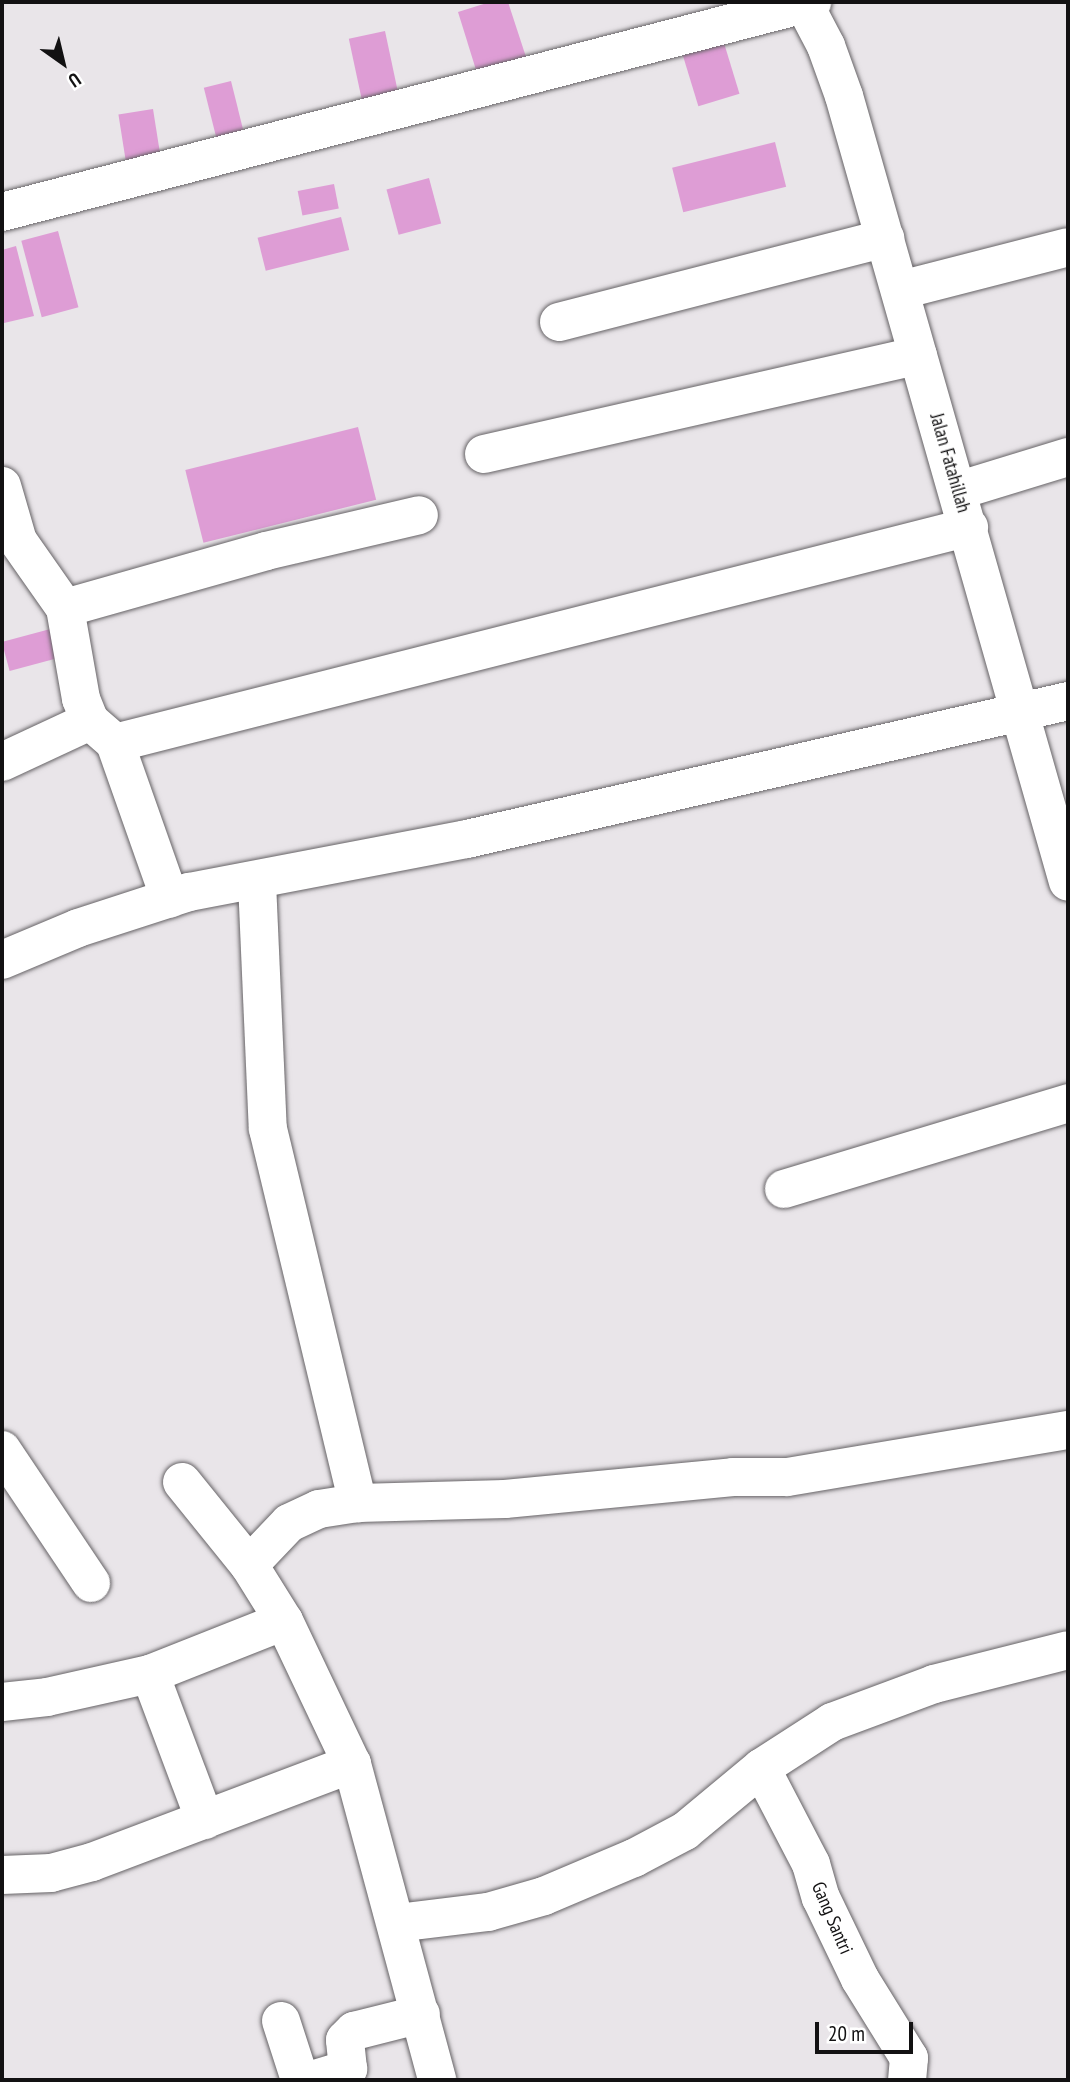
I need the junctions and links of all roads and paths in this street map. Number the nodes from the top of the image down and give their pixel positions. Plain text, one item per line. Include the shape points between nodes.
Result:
1 (811, 2) edge
2 (2, 212) edge
3 (885, 238) junction
4 (1068, 247) edge
5 (901, 290) junction
6 (559, 322) dead end
7 (918, 355) junction
8 (484, 454) dead end
9 (1068, 457) edge
10 (2, 486) edge
11 (960, 491) junction
12 (419, 515) dead end
13 (969, 527) junction
14 (65, 608) junction
15 (1068, 701) edge
16 (1019, 710) junction
17 (102, 732) junction
18 (2, 762) edge
19 (257, 882) junction
20 (1068, 883) edge
21 (170, 899) junction
22 (2, 960) edge
23 (1068, 1103) edge
24 (784, 1189) dead end
25 (1068, 1430) edge
26 (2, 1450) edge
27 (182, 1482) dead end
28 (358, 1503) junction
29 (249, 1565) junction
30 (91, 1583) dead end
31 (284, 1620) junction
32 (1068, 1650) edge
33 (150, 1674) junction
34 (2, 1702) edge
35 (352, 1764) junction
36 (761, 1768) junction
37 (205, 1820) junction
38 (2, 1875) edge
39 (397, 1923) junction
40 (421, 2014) junction
41 (281, 2021) dead end
42 (909, 2072) edge
43 (300, 2080) edge
44 (312, 2080) edge
45 (437, 2080) edge

1 - 2 street
1 - 3 street, Jalan Fatahillah
3 - 5 street, Jalan Fatahillah
3 - 6 street
4 - 5 street
5 - 7 street, Jalan Fatahillah
7 - 8 street
7 - 11 street, Jalan Fatahillah
9 - 11 street
10 - 14 street via 18,541
11 - 13 street, Jalan Fatahillah
12 - 14 street via 266,551
13 - 16 street, Jalan Fatahillah
13 - 17 street
14 - 17 street via 82,699
15 - 16 street
16 - 19 street via 467,839
16 - 20 street, Jalan Fatahillah
17 - 18 street
17 - 21 street
19 - 21 street
19 - 28 street via 268,1129
21 - 22 street via 78,928
23 - 24 street
25 - 28 street via 798,1476 733,1477 505,1499
26 - 30 street
27 - 29 street
28 - 29 street via 303,1514
29 - 31 street
31 - 33 street
31 - 35 street
32 - 36 street via 877,1703 832,1722
33 - 34 street
33 - 37 street
35 - 37 street
35 - 39 street
36 - 39 street via 685,1831 635,1858 544,1896 488,1912
36 - 42 street, Gang Santri via 811,1864 847,1954
37 - 38 street via 51,1873
39 - 40 street
40 - 44 street via 354,2031 345,2040 348,2070
40 - 45 street
41 - 43 street

